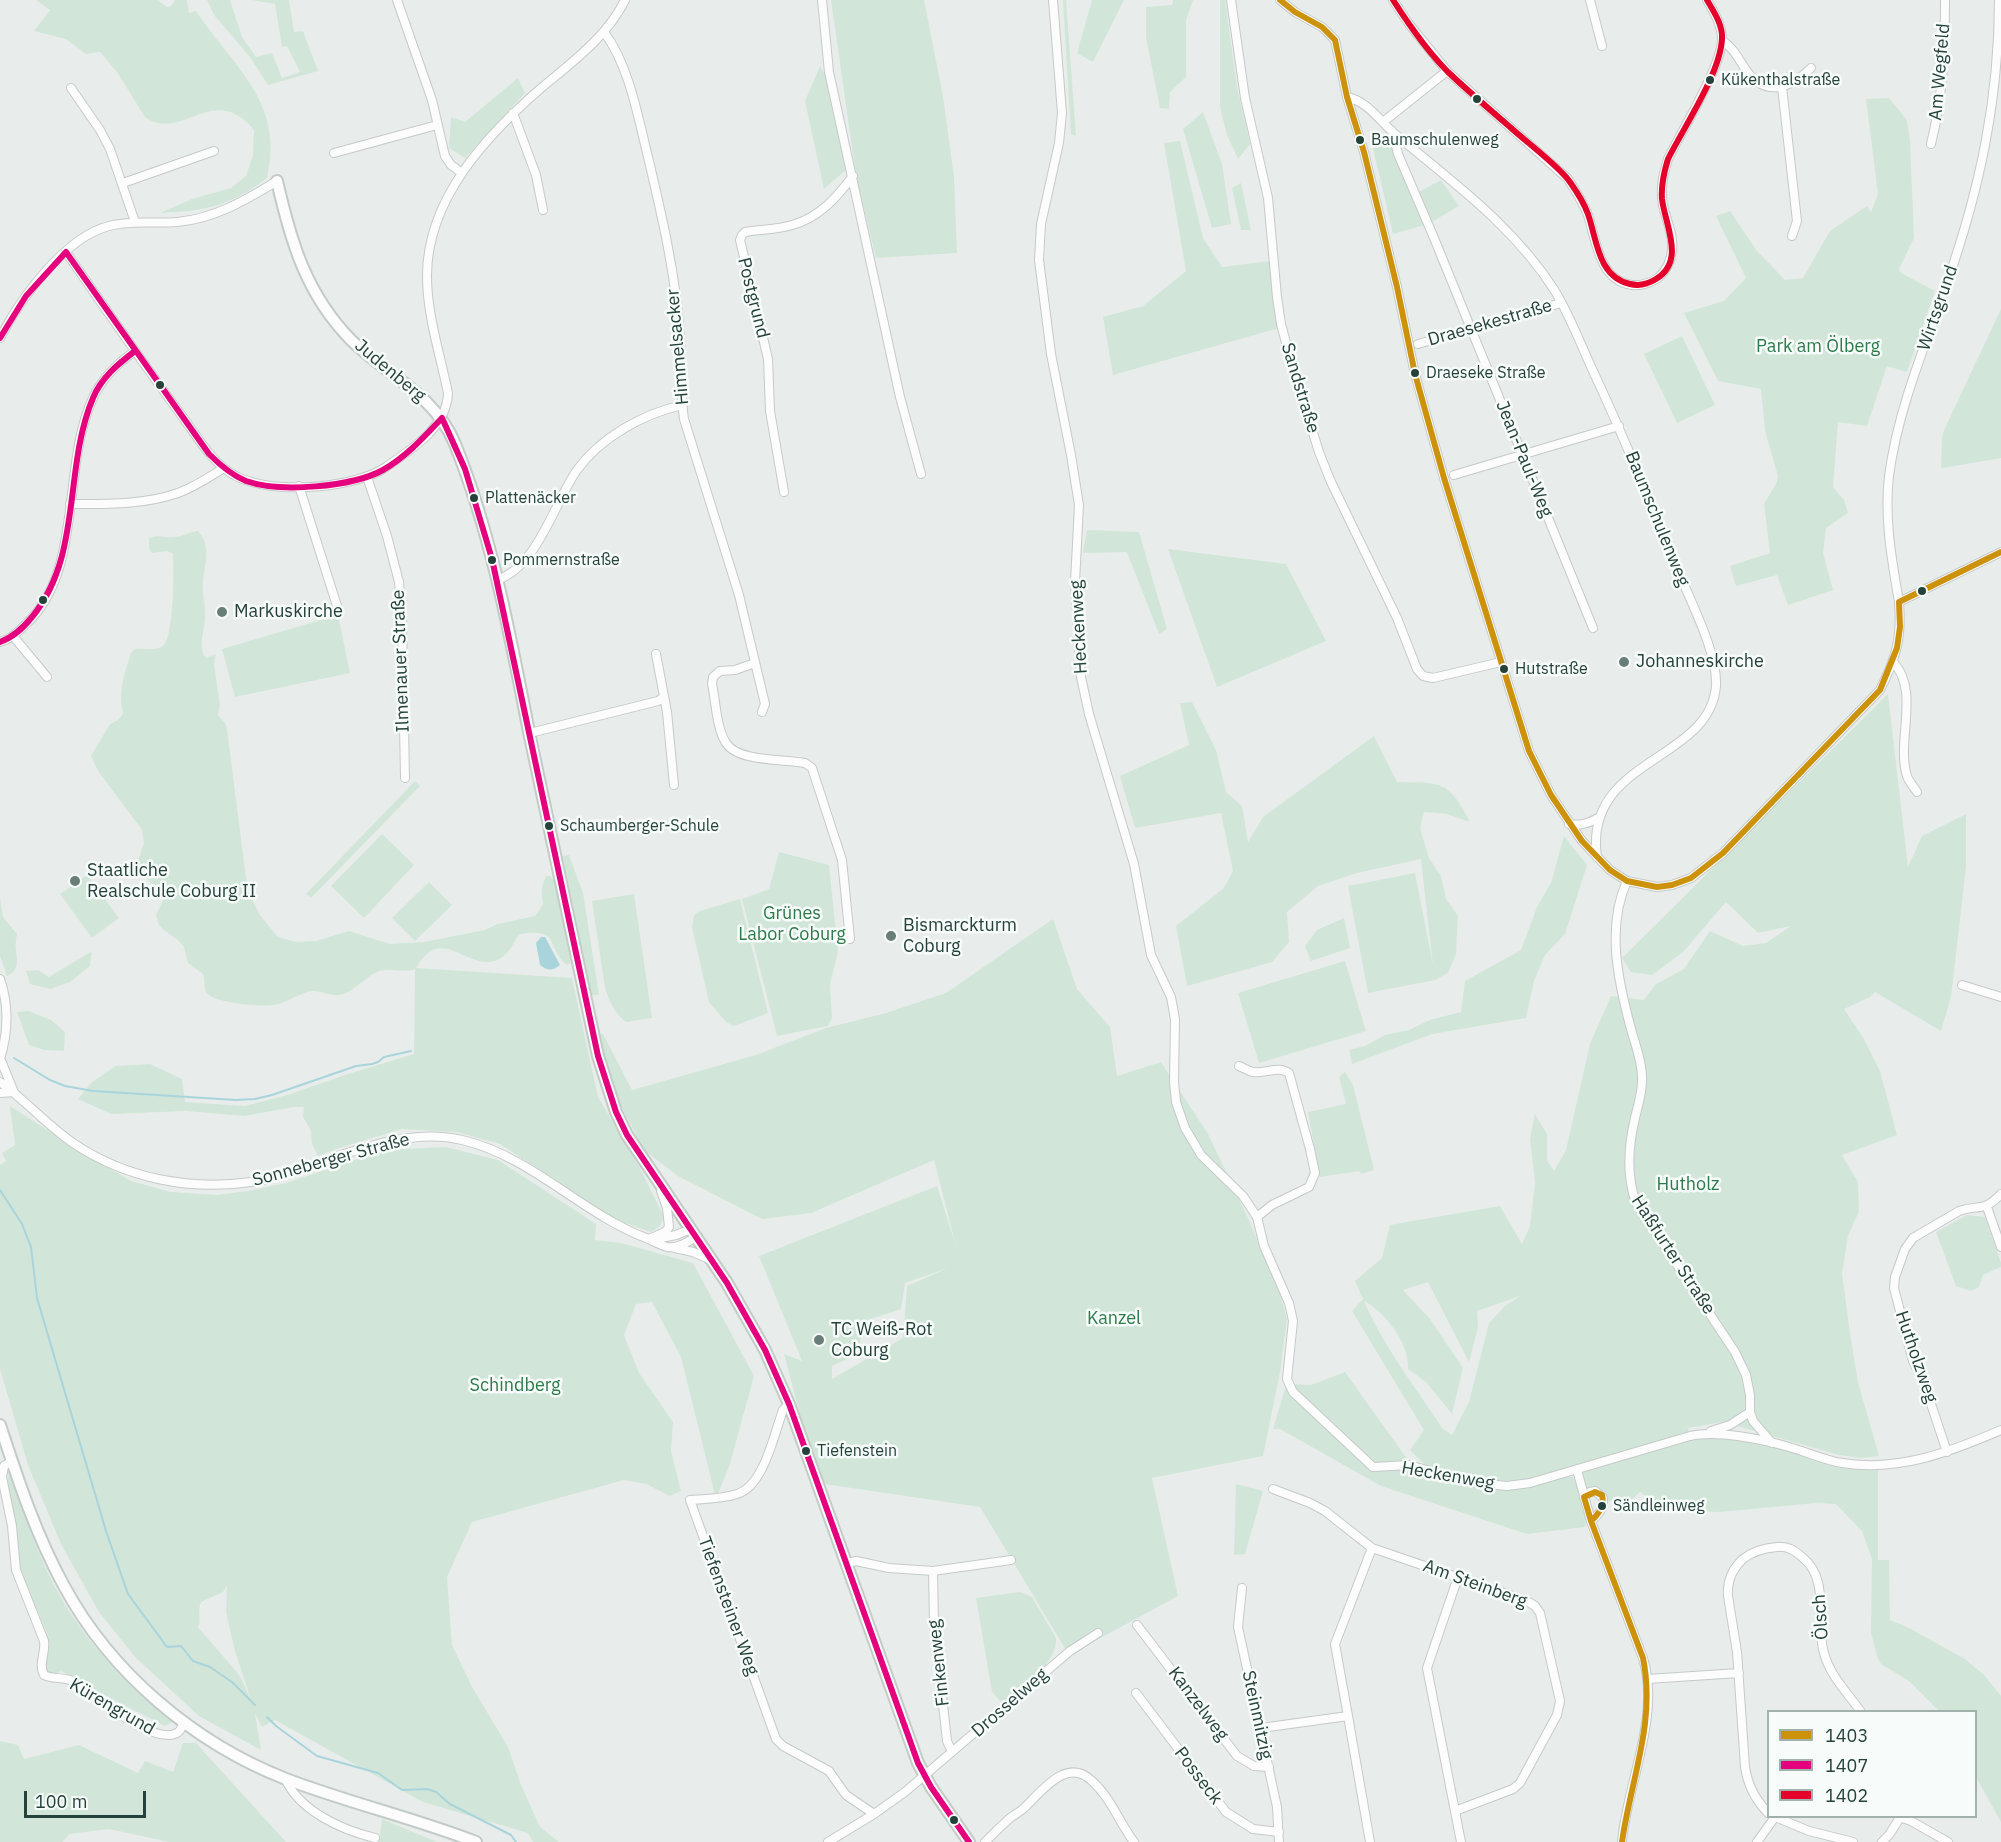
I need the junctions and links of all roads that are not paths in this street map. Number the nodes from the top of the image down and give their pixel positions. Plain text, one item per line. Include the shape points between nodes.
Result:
1 (397, 0) edge
2 (625, 0) edge
3 (822, 0) edge
4 (1053, 0) edge
5 (1231, 0) edge
6 (1280, 0) edge
7 (1393, 0) edge
8 (1590, 0) edge
9 (1707, 0) edge
10 (1945, 0) edge
11 (1999, 0) edge
12 (2000, 13) edge
13 (604, 32) junction
14 (1722, 40) junction
15 (1602, 46) dead end
16 (1811, 68) dead end
17 (1448, 71) junction
18 (1782, 87) junction
19 (71, 88) dead end
20 (1347, 97) junction
21 (513, 113) junction
22 (1383, 122) junction
23 (437, 124) junction
24 (1394, 133) junction
25 (1931, 144) dead end
26 (214, 151) dead end
27 (334, 153) dead end
28 (462, 173) junction
29 (853, 176) junction
30 (278, 182) joint
31 (123, 183) junction
32 (543, 210) dead end
33 (135, 222) junction
34 (1792, 236) dead end
35 (66, 252) junction
36 (1561, 303) junction
37 (3, 324) edge
38 (1471, 328) junction
39 (0, 338) edge
40 (1418, 344) dead end
41 (135, 351) junction
42 (682, 405) junction
43 (442, 418) junction
44 (1618, 426) junction
45 (1523, 455) junction
46 (224, 468) junction
47 (921, 474) dead end
48 (1454, 475) dead end
49 (367, 477) junction
50 (299, 486) junction
51 (784, 492) dead end
52 (70, 504) junction
53 (2001, 552) edge
54 (497, 580) junction
55 (1899, 602) junction
56 (338, 609) dead end
57 (1592, 624) dead end
58 (12, 636) junction
59 (0, 642) edge
60 (656, 654) dead end
61 (1501, 662) junction
62 (755, 663) junction
63 (1894, 663) junction
64 (47, 677) dead end
65 (664, 697) junction
66 (762, 711) dead end
67 (530, 733) junction
68 (405, 778) dead end
69 (674, 785) dead end
70 (1917, 792) dead end
71 (1600, 817) junction
72 (1569, 824) junction
73 (1598, 858) junction
74 (1627, 881) junction
75 (850, 939) dead end
76 (0, 979) edge
77 (1962, 985) dead end
78 (2001, 997) edge
79 (0, 1058) edge
80 (1239, 1066) dead end
81 (0, 1084) edge
82 (14, 1092) junction
83 (0, 1093) edge
84 (654, 1173) junction
85 (2001, 1194) edge
86 (1987, 1207) junction
87 (1257, 1217) junction
88 (693, 1233) junction
89 (649, 1239) junction
90 (665, 1246) junction
91 (2001, 1247) edge
92 (712, 1260) junction
93 (789, 1404) junction
94 (1750, 1412) junction
95 (0, 1425) edge
96 (2001, 1430) edge
97 (1707, 1433) junction
98 (1773, 1443) junction
99 (1947, 1452) junction
100 (12, 1461) junction
101 (1577, 1470) junction
102 (1273, 1489) dead end
103 (1584, 1497) junction
104 (1591, 1521) junction
105 (1372, 1548) junction
106 (1011, 1560) dead end
107 (847, 1563) junction
108 (933, 1571) junction
109 (1458, 1577) junction
110 (1242, 1588) dead end
111 (1137, 1625) dead end
112 (1098, 1633) dead end
113 (1739, 1673) junction
114 (1647, 1678) junction
115 (1136, 1693) dead end
116 (1860, 1710) edge
117 (1348, 1716) junction
118 (184, 1722) junction
119 (1261, 1728) junction
120 (952, 1752) junction
121 (1269, 1767) junction
122 (924, 1776) junction
123 (285, 1778) junction
124 (1767, 1810) edge
125 (1455, 1811) junction
126 (874, 1814) junction
127 (1771, 1818) edge
128 (1777, 1818) edge
129 (1899, 1818) edge
130 (1903, 1818) edge
131 (1278, 1832) junction
132 (375, 1838) dead end
133 (476, 1842) edge
134 (828, 1842) edge
135 (969, 1842) edge
136 (985, 1842) edge
137 (1134, 1842) edge
138 (1279, 1842) edge
139 (1370, 1842) edge
140 (1461, 1842) edge
141 (1622, 1842) edge
142 (1757, 1842) edge
143 (1853, 1842) edge
144 (1882, 1842) edge
145 (1948, 1842) edge

1 - 23 street
2 - 13 street
3 - 29 street via 827,60
4 - 87 street, Heckenweg via 1062,113 1041,224 1039,260 1049,341 1079,505 1075,582 1081,677 1134,864 1151,955 1171,997 1176,1038 1176,1102 1201,1155 1243,1196
5 - 61 street, Sandstraße via 1245,98 1268,198 1281,324 1331,482 1420,673 1433,678
6 - 20 street via 1332,35
7 - 17 street
8 - 15 street
9 - 14 street via 1717,17
10 - 25 street, Am Wegfeld via 1944,68
11 - 12 street, Wirtsgrund
12 - 55 street, Wirtsgrund via 1996,84 1972,206 1914,376 1892,460 1889,538
13 - 21 street
13 - 42 street, Himmelsacker via 622,66 640,125 666,238 680,336
14 - 17 street via 1714,69 1662,177 1671,256 1662,274 1646,284 1618,280 1605,267 1587,214 1568,178
14 - 18 street via 1732,47 1756,80
16 - 18 street via 1798,81
17 - 22 street
18 - 34 street via 1797,220
19 - 31 street via 105,139
20 - 22 street, Baumschulenweg via 1359,100
20 - 61 street via 1364,152 1430,432
21 - 28 street
21 - 32 street via 536,175
22 - 24 street, Baumschulenweg
23 - 27 street
23 - 28 street via 447,161
24 - 36 street, Baumschulenweg via 1517,240
24 - 38 street, Jean-Paul-Weg via 1398,154
26 - 31 street
28 - 43 street via 436,226 428,263 430,308 448,393
29 - 47 street via 900,397
29 - 51 street, Postgrund via 817,214 792,225 745,232 740,240 768,360 770,411
30 - 33 street via 234,206 202,217 177,222
30 - 43 street, Judenberg via 293,244 320,301 352,340
31 - 33 street
33 - 35 street via 96,230
35 - 37 street
35 - 41 street
36 - 38 street, Draesekestraße
36 - 44 street, Baumschulenweg
37 - 39 street
38 - 40 street, Draesekestraße
38 - 45 street, Jean-Paul-Weg
41 - 46 street
41 - 52 street via 113,368 93,398 82,432
42 - 54 street via 632,424 597,449 575,473 520,567
42 - 62 street, Himmelsacker via 689,439 739,595
43 - 49 street via 399,459
43 - 54 street, Judenberg via 474,497
44 - 45 street
44 - 71 street, Baumschulenweg via 1701,626 1716,685 1713,702 1703,720 1687,736 1632,774
45 - 48 street
45 - 57 street, Jean-Paul-Weg
46 - 50 street via 249,483
46 - 52 street via 177,493 126,502
49 - 50 street via 334,485
49 - 68 street, Ilmenauer Straße via 400,590
50 - 56 street
52 - 58 street via 62,558 49,595 35,615
53 - 55 street
54 - 67 street, Judenberg
55 - 63 street, Wirtsgrund
58 - 59 street
58 - 64 street
60 - 65 street
61 - 72 street via 1529,751
62 - 66 street, Himmelsacker via 765,704
62 - 75 street via 713,676 721,730 729,746 744,755 805,763 812,768 842,860
63 - 70 street via 1906,684 1906,775
63 - 74 street via 1876,696 1707,867 1672,885 1657,887
65 - 67 street
65 - 69 street
67 - 84 street, Judenberg via 603,1074 627,1134
71 - 72 street via 1589,823
71 - 73 street, Baumschulenweg via 1595,839
72 - 73 street
73 - 74 street
74 - 94 street, Haßfurter Straße via 1617,907 1617,954 1622,995 1642,1080 1630,1143 1630,1188 1636,1203 1735,1352 1746,1375
76 - 79 street via 7,1027
77 - 78 street
79 - 82 street, Sonneberger Straße
80 - 87 street via 1250,1072 1279,1069 1289,1073 1315,1173 1309,1188 1272,1205
81 - 82 street, Sonneberger Straße
82 - 83 street
82 - 89 street, Sonneberger Straße via 54,1129 89,1153 132,1173 184,1184 258,1181 405,1139 463,1140 493,1150 619,1226
84 - 88 street, Judenberg
84 - 89 street via 670,1222 665,1232
85 - 86 street
86 - 91 street
86 - 99 street, Hutholzweg via 1959,1211 1913,1238 1895,1277 1895,1296 1913,1361
87 - 101 street, Heckenweg via 1293,1322 1288,1384 1366,1463 1379,1468 1409,1465 1494,1486 1530,1483
88 - 89 street
88 - 90 street via 681,1245
88 - 92 street, Judenberg
89 - 90 street, Sonneberger Straße
90 - 92 street, Sonneberger Straße
92 - 93 street, Judenberg via 765,1350
93 - 107 street, Judenberg
93 - 126 street, Tiefensteiner Weg via 750,1486 737,1494 690,1500 776,1739 829,1771 846,1795
94 - 97 street
94 - 98 street, Haßfurter Straße via 1755,1425
95 - 100 street, Kürengrund
96 - 99 street
97 - 98 street, Heckenweg
97 - 101 street, Heckenweg
98 - 99 street via 1836,1462 1878,1466 1913,1462
100 - 118 street, Kürengrund via 45,1549 77,1608 131,1676
100 - 118 street, Kürengrund via 2,1471 4,1497 12,1526 16,1570 44,1641 44,1675 74,1682 121,1716 159,1734 176,1734
101 - 103 street
102 - 105 street, Am Steinberg via 1325,1511
103 - 104 street
103 - 104 street via 1595,1491 1604,1498 1599,1513
104 - 114 street
105 - 109 street, Am Steinberg
105 - 117 street via 1335,1644
106 - 108 street
107 - 108 street
107 - 122 street, Judenberg
108 - 120 street, Finkenweg via 935,1634 947,1740
109 - 125 street via 1427,1668
109 - 125 street, Am Steinberg via 1535,1606 1540,1613 1560,1701 1557,1715 1520,1783
110 - 119 street, Steinmitzig via 1238,1627
111 - 121 street, Kanzelweg via 1238,1756 1254,1766
112 - 120 street, Drosselweg via 1070,1651
113 - 114 street
113 - 116 street, Ölsch via 1728,1596 1730,1578 1740,1562 1761,1549 1794,1550 1815,1571 1824,1654
113 - 124 street, Ölsch via 1747,1782
114 - 141 street via 1647,1707
115 - 131 street, Posseck via 1226,1812 1253,1829
117 - 119 street
117 - 139 street
118 - 123 street, Kürengrund via 239,1757
119 - 121 street, Steinmitzig
120 - 122 street, Drosselweg
121 - 131 street, Steinmitzig
122 - 126 street, Drosselweg
122 - 135 street, Judenberg
123 - 132 street, Kürengrund via 297,1798 325,1818
123 - 133 street, Kürengrund
125 - 140 street
126 - 134 street, Drosselweg
127 - 142 street
128 - 143 street
129 - 144 street
130 - 145 street
131 - 138 street, Steinmitzig
136 - 137 street via 1050,1782 1073,1773 1095,1783

